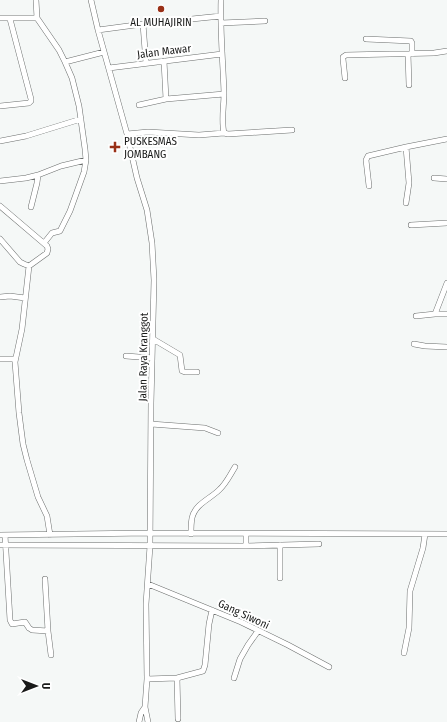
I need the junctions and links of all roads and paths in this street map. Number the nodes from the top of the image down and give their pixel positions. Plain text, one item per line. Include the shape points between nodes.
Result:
1 (36, 0) edge
2 (91, 0) edge
3 (221, 0) edge
4 (221, 16) junction
5 (0, 18) edge
6 (37, 18) junction
7 (10, 19) junction
8 (265, 21) dead end
9 (220, 23) junction
10 (143, 24) junction
11 (98, 30) junction
12 (366, 39) dead end
13 (447, 51) edge
14 (104, 52) junction
15 (222, 54) junction
16 (410, 54) junction
17 (164, 61) junction
18 (65, 62) junction
19 (146, 63) junction
20 (109, 68) junction
21 (345, 78) dead end
22 (409, 85) dead end
23 (224, 94) junction
24 (166, 99) junction
25 (139, 105) dead end
26 (0, 106) edge
27 (81, 119) junction
28 (292, 130) dead end
29 (224, 133) junction
30 (127, 134) junction
31 (447, 139) edge
32 (0, 141) edge
33 (406, 147) junction
34 (86, 160) junction
35 (38, 175) junction
36 (434, 178) dead end
37 (447, 179) edge
38 (0, 181) edge
39 (369, 186) dead end
40 (406, 203) dead end
41 (0, 206) edge
42 (31, 207) dead end
43 (447, 223) edge
44 (411, 225) dead end
45 (0, 239) edge
46 (44, 243) junction
47 (29, 266) junction
48 (447, 283) edge
49 (0, 297) edge
50 (25, 298) junction
51 (435, 314) junction
52 (447, 314) edge
53 (416, 316) dead end
54 (153, 339) junction
55 (414, 344) dead end
56 (447, 347) edge
57 (126, 356) dead end
58 (152, 358) junction
59 (0, 359) edge
60 (16, 359) junction
61 (197, 372) dead end
62 (152, 424) junction
63 (218, 433) dead end
64 (235, 467) dead end
65 (191, 534) junction
66 (425, 534) junction
67 (447, 534) edge
68 (50, 535) junction
69 (150, 535) junction
70 (4, 536) edge
71 (246, 536) junction
72 (318, 544) dead end
73 (4, 545) edge
74 (150, 545) junction
75 (246, 545) junction
76 (280, 545) junction
77 (280, 578) dead end
78 (45, 579) dead end
79 (148, 584) junction
80 (212, 610) junction
81 (48, 630) junction
82 (258, 631) junction
83 (404, 653) dead end
84 (51, 655) dead end
85 (329, 667) dead end
86 (177, 678) junction
87 (234, 678) dead end
88 (147, 679) junction
89 (145, 707) junction
90 (178, 719) dead end
91 (139, 722) edge
92 (148, 722) edge

1 - 6 street
2 - 11 street, Jalan Raya Kranggot
3 - 4 street
4 - 9 street
4 - 10 street
5 - 7 street
6 - 7 street
6 - 18 street
7 - 26 street via 31,102
8 - 9 street
9 - 15 street
10 - 11 street
10 - 19 street
11 - 14 street, Jalan Raya Kranggot
12 - 16 street via 411,41
13 - 16 street
14 - 18 street
14 - 20 street, Jalan Raya Kranggot
15 - 17 street, Jalan Mawar
15 - 23 street
16 - 21 street via 346,55 343,57
16 - 22 street
17 - 19 street, Jalan Mawar
17 - 24 street
18 - 27 street via 72,78
19 - 20 street, Jalan Mawar
20 - 30 street, Jalan Raya Kranggot
23 - 24 street
23 - 29 street
24 - 25 street
27 - 32 street
27 - 34 street
28 - 29 street
29 - 30 street
30 - 54 street, Jalan Raya Kranggot via 151,234 154,280
31 - 33 street
33 - 39 street via 367,158
33 - 40 street via 409,183
34 - 35 street
34 - 46 street via 70,211 60,231 52,233
35 - 38 street
35 - 42 street
36 - 37 street
41 - 46 street
43 - 44 street
45 - 47 street via 20,262
46 - 47 street via 48,249 47,253
47 - 50 street
48 - 51 street
49 - 50 street
50 - 60 street
51 - 52 street
51 - 53 street
54 - 58 street, Jalan Raya Kranggot
54 - 61 street via 180,355 182,371
55 - 56 street
57 - 58 street
58 - 62 street, Jalan Raya Kranggot
59 - 60 street
60 - 68 street via 23,444 38,497 47,516
62 - 63 street via 205,428
62 - 69 street, Jalan Raya Kranggot
64 - 65 street via 224,485 195,511
65 - 69 street
65 - 71 street
66 - 67 street
66 - 71 street
66 - 83 street via 410,591 409,628
68 - 69 street
68 - 70 street
69 - 74 street, Jalan Raya Kranggot
70 - 73 street
71 - 75 street
72 - 76 street
73 - 74 street
73 - 81 street via 11,623 25,622 32,630
74 - 75 street
74 - 79 street, Jalan Raya Kranggot
75 - 76 street
76 - 77 street
78 - 81 street
79 - 80 street, Gang Siwoni
79 - 88 street, Jalan Raya Kranggot
80 - 82 street, Gang Siwoni
80 - 86 street via 203,671
81 - 84 street
82 - 85 street, Gang Siwoni
82 - 87 street via 240,659
86 - 88 street
86 - 90 street
88 - 89 street, Jalan Raya Kranggot
89 - 91 street
89 - 92 street, Jalan Raya Kranggot

